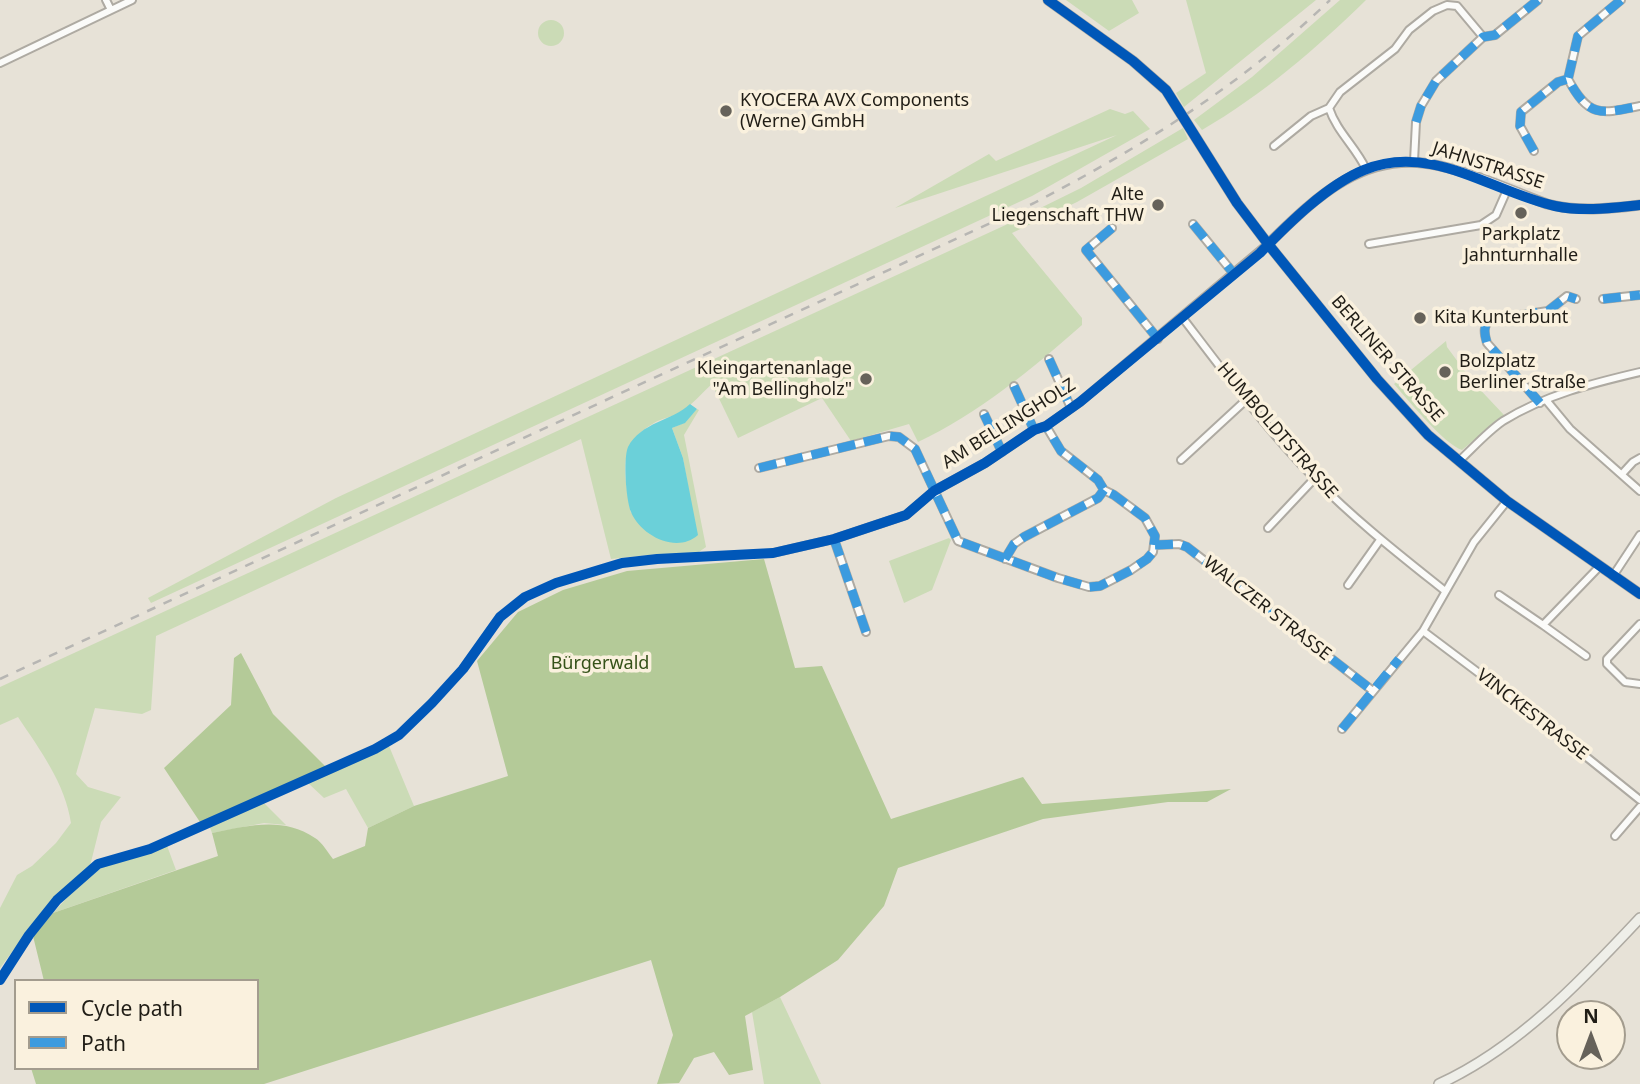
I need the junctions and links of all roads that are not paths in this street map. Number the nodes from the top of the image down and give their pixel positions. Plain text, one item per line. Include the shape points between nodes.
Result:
1 (106, 0) edge
2 (132, 0) edge
3 (1048, 0) edge
4 (1538, 0) edge
5 (1621, 0) edge
6 (111, 10) junction
7 (1483, 37) junction
8 (0, 63) edge
9 (1568, 79) junction
10 (1640, 106) edge
11 (1329, 108) junction
12 (1274, 146) dead end
13 (1534, 151) dead end
14 (1414, 161) junction
15 (1366, 169) junction
16 (1507, 190) junction
17 (1640, 205) edge
18 (1193, 224) dead end
19 (1112, 228) dead end
20 (1268, 244) junction
21 (1368, 244) dead end
22 (1234, 274) junction
23 (1640, 295) edge
24 (1576, 299) dead end
25 (1603, 299) dead end
26 (1182, 317) junction
27 (1158, 339) junction
28 (1049, 359) dead end
29 (1640, 372) edge
30 (1014, 386) dead end
31 (1246, 400) junction
32 (1543, 401) junction
33 (1071, 408) junction
34 (984, 414) dead end
35 (1046, 426) junction
36 (1034, 430) junction
37 (1002, 452) junction
38 (1640, 458) edge
39 (1181, 460) dead end
40 (1459, 461) junction
41 (759, 468) dead end
42 (1622, 474) junction
43 (1314, 479) junction
44 (1104, 490) junction
45 (934, 491) junction
46 (1640, 491) edge
47 (1507, 501) junction
48 (1268, 528) dead end
49 (1640, 535) edge
50 (834, 539) junction
51 (1380, 540) junction
52 (1155, 545) junction
53 (773, 553) dead end
54 (1005, 559) junction
55 (1599, 567) junction
56 (1613, 576) junction
57 (1348, 585) dead end
58 (1445, 590) junction
59 (1640, 594) edge
60 (1499, 595) dead end
61 (1640, 624) edge
62 (1543, 625) junction
63 (1423, 631) junction
64 (866, 632) dead end
65 (1586, 656) dead end
66 (1640, 684) edge
67 (1373, 691) junction
68 (1342, 729) dead end
69 (1640, 800) edge
70 (1640, 807) edge
71 (1615, 836) dead end
72 (1640, 918) edge
73 (1439, 1084) edge

1 - 6 street
2 - 6 street
3 - 20 street, BERLINER STRASSE via 1166,90
4 - 7 street via 1495,35
5 - 9 street via 1578,36
6 - 8 street
7 - 11 street via 1457,6 1433,11 1340,92
7 - 14 street via 1428,92 1416,121
9 - 10 street via 1578,98 1601,112
9 - 13 street via 1521,113 1520,125
11 - 12 street via 1311,116
11 - 15 street via 1334,124
14 - 15 street, JAHNSTRASSE
14 - 16 street, JAHNSTRASSE via 1455,170
15 - 20 street, JAHNSTRASSE via 1334,187
16 - 17 street, JAHNSTRASSE via 1573,209
16 - 21 street, JAHNSTRASSE via 1496,215 1481,225
18 - 22 street
19 - 27 street via 1086,250
20 - 22 street, AM BELLINGHOLZ
20 - 40 street, BERLINER STRASSE via 1383,386
22 - 26 street, AM BELLINGHOLZ
23 - 25 street
24 - 32 street via 1567,296 1548,311 1493,319 1485,327 1488,343
26 - 27 street, AM BELLINGHOLZ
26 - 31 street, HUMBOLDTSTRASSE
27 - 33 street, AM BELLINGHOLZ
28 - 33 street, AM BELLINGHOLZ
29 - 32 street
30 - 36 street, AM BELLINGHOLZ
31 - 39 street
31 - 43 street, HUMBOLDTSTRASSE
32 - 40 street via 1503,422
32 - 42 street
33 - 35 street, AM BELLINGHOLZ
34 - 37 street, AM BELLINGHOLZ
35 - 36 street, AM BELLINGHOLZ
35 - 44 street via 1061,451
36 - 37 street, AM BELLINGHOLZ
37 - 45 street, AM BELLINGHOLZ
38 - 42 street
40 - 47 street, BERLINER STRASSE
41 - 45 street via 899,437 915,449
42 - 46 street
43 - 48 street
43 - 51 street, HUMBOLDTSTRASSE
44 - 52 street via 1145,519
44 - 54 street via 1098,498 1024,537
45 - 50 street, AM BELLINGHOLZ via 906,515
45 - 54 street via 958,541
47 - 55 street, BERLINER STRASSE
47 - 58 street via 1474,542
49 - 56 street
50 - 53 street, AM BELLINGHOLZ
50 - 64 street
51 - 57 street
51 - 58 street, HUMBOLDTSTRASSE
52 - 54 street via 1147,559 1100,586 1079,585
52 - 67 street, WALCZER STRASSE via 1187,547
55 - 56 street, BERLINER STRASSE
55 - 62 street
56 - 59 street, BERLINER STRASSE
58 - 63 street
60 - 62 street
61 - 66 street via 1606,664 1625,682
62 - 65 street
63 - 67 street
63 - 69 street, VINCKESTRASSE
67 - 68 street
70 - 71 street
72 - 73 main road via 1521,1032

